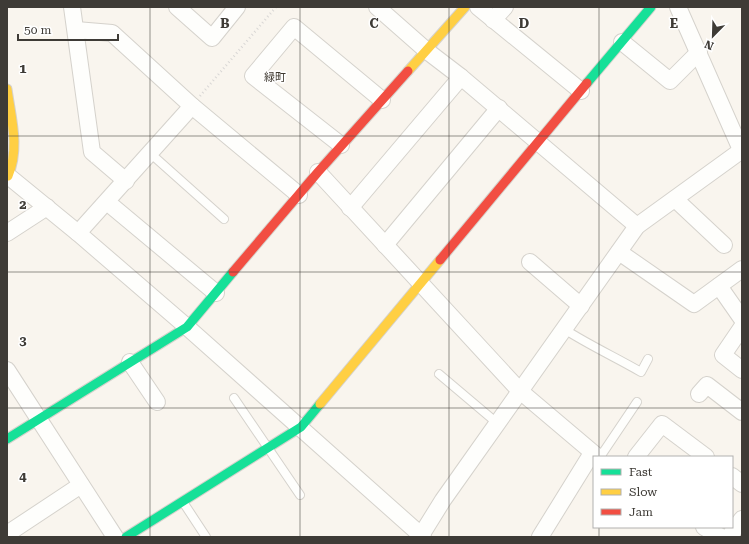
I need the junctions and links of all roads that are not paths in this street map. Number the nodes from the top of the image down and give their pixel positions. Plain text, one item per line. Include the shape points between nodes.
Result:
1 (72, 7) edge
2 (177, 7) edge
3 (237, 7) edge
4 (377, 7) edge
5 (465, 7) edge
6 (478, 7) edge
7 (505, 7) edge
8 (651, 7) edge
9 (678, 7) edge
10 (493, 20) junction
11 (76, 30) junction
12 (622, 42) junction
13 (427, 51) junction
14 (699, 52) junction
15 (461, 76) junction
16 (7, 89) edge
17 (581, 91) junction
18 (382, 100) junction
19 (192, 106) junction
20 (499, 108) junction
21 (538, 141) junction
22 (341, 145) junction
23 (742, 151) edge
24 (150, 153) junction
25 (318, 172) junction
26 (7, 176) edge
27 (126, 181) junction
28 (299, 195) junction
29 (675, 200) junction
30 (107, 202) junction
31 (47, 207) junction
32 (350, 208) junction
33 (224, 219) dead end
34 (637, 226) junction
35 (7, 233) edge
36 (78, 233) junction
37 (385, 245) junction
38 (724, 245) dead end
39 (619, 252) junction
40 (530, 262) dead end
41 (742, 269) edge
42 (420, 283) junction
43 (719, 286) junction
44 (216, 293) junction
45 (581, 306) junction
46 (742, 319) edge
47 (187, 327) junction
48 (742, 327) edge
49 (564, 329) junction
50 (648, 359) dead end
51 (130, 362) junction
52 (7, 370) edge
53 (742, 370) edge
54 (439, 374) dead end
55 (520, 391) junction
56 (699, 394) dead end
57 (234, 398) dead end
58 (157, 402) dead end
59 (637, 402) dead end
60 (742, 412) edge
61 (38, 418) junction
62 (497, 423) junction
63 (301, 427) junction
64 (7, 439) edge
65 (267, 448) junction
66 (597, 456) edge
67 (637, 456) edge
68 (705, 456) edge
69 (593, 462) edge
70 (733, 477) edge
71 (742, 484) edge
72 (81, 485) junction
73 (300, 495) dead end
74 (183, 502) junction
75 (742, 519) edge
76 (706, 528) edge
77 (7, 534) edge
78 (115, 537) edge
79 (126, 537) edge
80 (206, 537) edge
81 (421, 537) edge
82 (540, 537) edge
83 (721, 537) edge
84 (729, 537) edge

1 - 11 street
2 - 3 street via 212,38
4 - 13 street
5 - 13 street
6 - 10 street
7 - 10 street
8 - 12 street
9 - 14 street
10 - 17 street
11 - 19 street via 112,33
11 - 27 street via 92,152
12 - 14 street via 670,81
12 - 17 street
13 - 15 street
13 - 18 street
14 - 23 street
15 - 20 street
15 - 32 street
16 - 26 street via 15,157
17 - 21 street
18 - 22 street
18 - 22 street via 294,27 253,76
19 - 24 street
19 - 28 street
20 - 21 street
20 - 37 street
21 - 34 street
21 - 42 street
22 - 25 street
23 - 29 street
24 - 27 street
24 - 33 lane
25 - 28 street
25 - 32 street
26 - 31 street
27 - 30 street
28 - 44 street
29 - 34 street
29 - 38 street
30 - 36 street
30 - 44 street
31 - 35 street
31 - 36 street
32 - 37 street
34 - 39 street
36 - 47 street
37 - 42 street
39 - 43 street via 694,304
39 - 45 street
40 - 45 street
41 - 43 street
42 - 55 street
42 - 63 street
43 - 46 street
44 - 47 street
45 - 49 street
47 - 51 street
47 - 63 street
48 - 53 street via 723,355
49 - 50 lane via 641,372
49 - 55 street
51 - 58 street
51 - 61 street
52 - 61 street
54 - 62 lane
55 - 62 street
55 - 66 street
56 - 60 street via 707,385
57 - 65 lane
59 - 66 lane
61 - 64 street
61 - 72 street
62 - 81 street
63 - 65 street
63 - 81 street
65 - 73 lane
65 - 74 street
67 - 68 street via 662,424
69 - 82 street
70 - 71 street
72 - 77 street
72 - 78 street
74 - 79 street
74 - 80 lane
75 - 84 street
76 - 83 street

